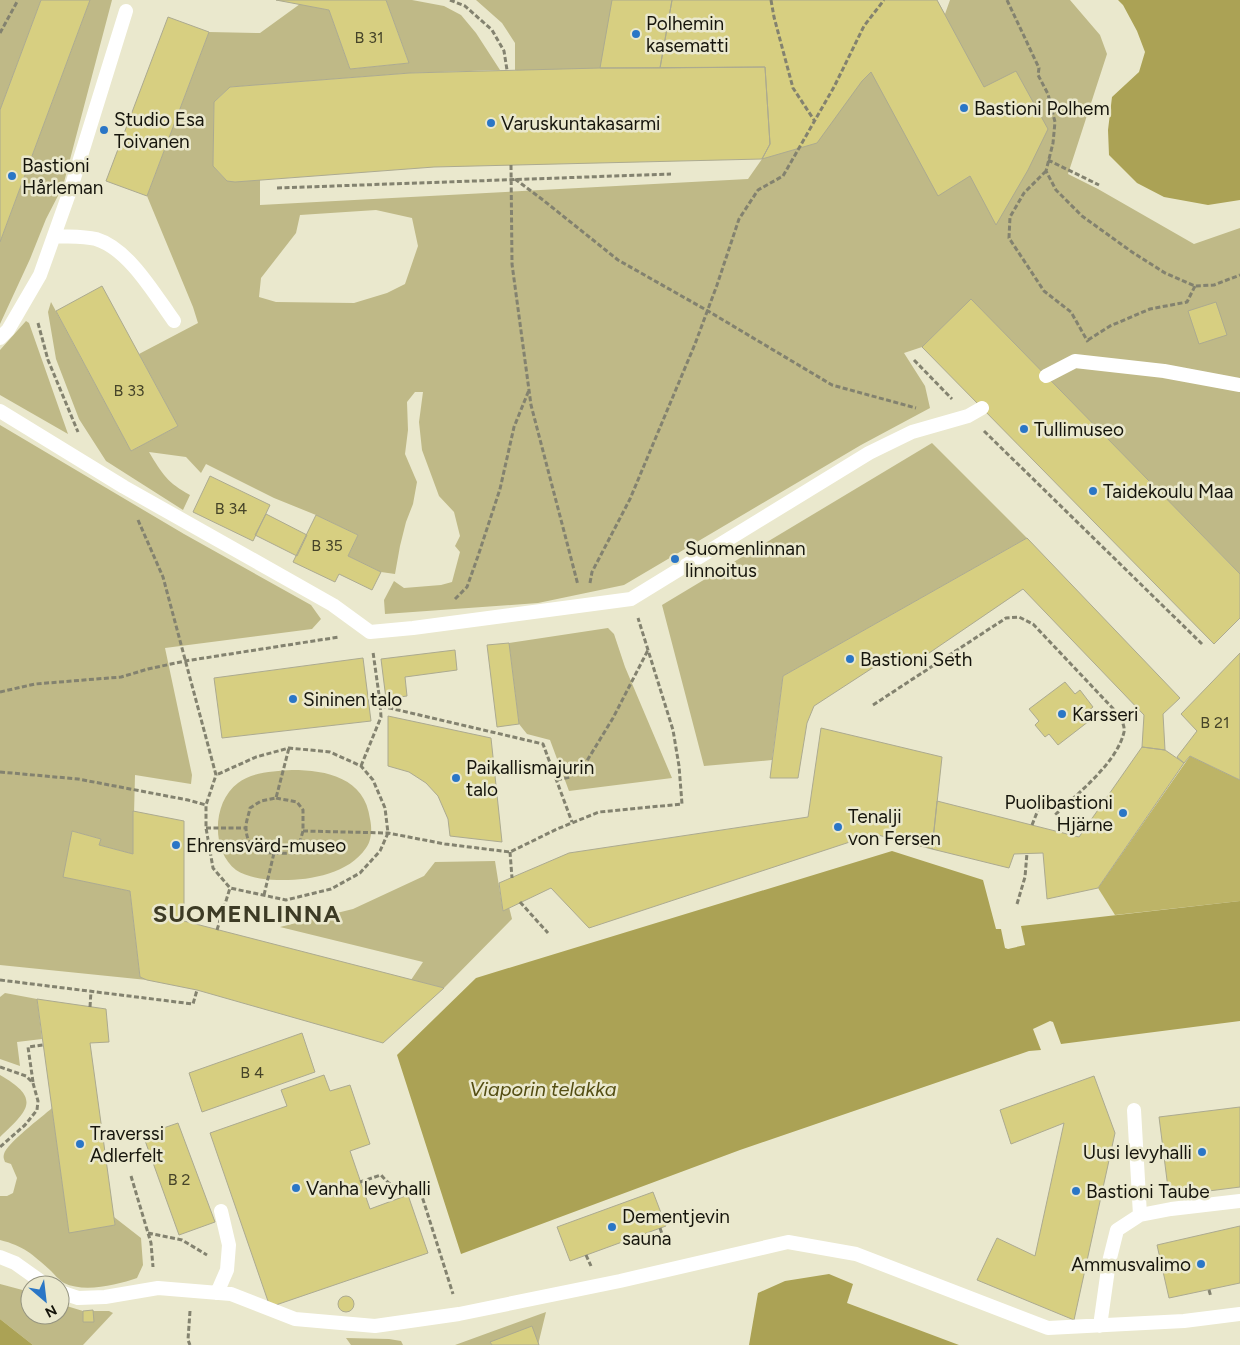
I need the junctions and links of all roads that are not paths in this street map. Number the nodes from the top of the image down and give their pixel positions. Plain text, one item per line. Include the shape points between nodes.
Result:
1 (126, 11) dead end
2 (54, 236) junction
3 (174, 321) dead end
4 (0, 338) edge
5 (1046, 376) dead end
6 (1240, 385) edge
7 (982, 408) dead end
8 (0, 411) edge
9 (1134, 1110) dead end
10 (1240, 1201) edge
11 (221, 1211) dead end
12 (1140, 1215) junction
13 (0, 1257) edge
14 (32, 1275) edge
15 (217, 1293) junction
16 (70, 1295) edge
17 (1240, 1314) edge
18 (1100, 1326) junction

1 - 2 lane
2 - 3 lane via 96,239 123,253
2 - 4 lane via 40,275
5 - 6 lane via 1076,361 1164,371
7 - 8 lane via 968,416 912,432 869,453 631,599 370,632 334,605 124,487
9 - 12 lane
10 - 12 lane
11 - 15 lane via 229,1245 225,1274
12 - 18 lane via 1117,1230
13 - 14 lane
15 - 16 lane via 158,1288 105,1297
15 - 18 lane via 231,1294 296,1319 375,1326 459,1314 788,1242 856,1254 1048,1328
17 - 18 lane

